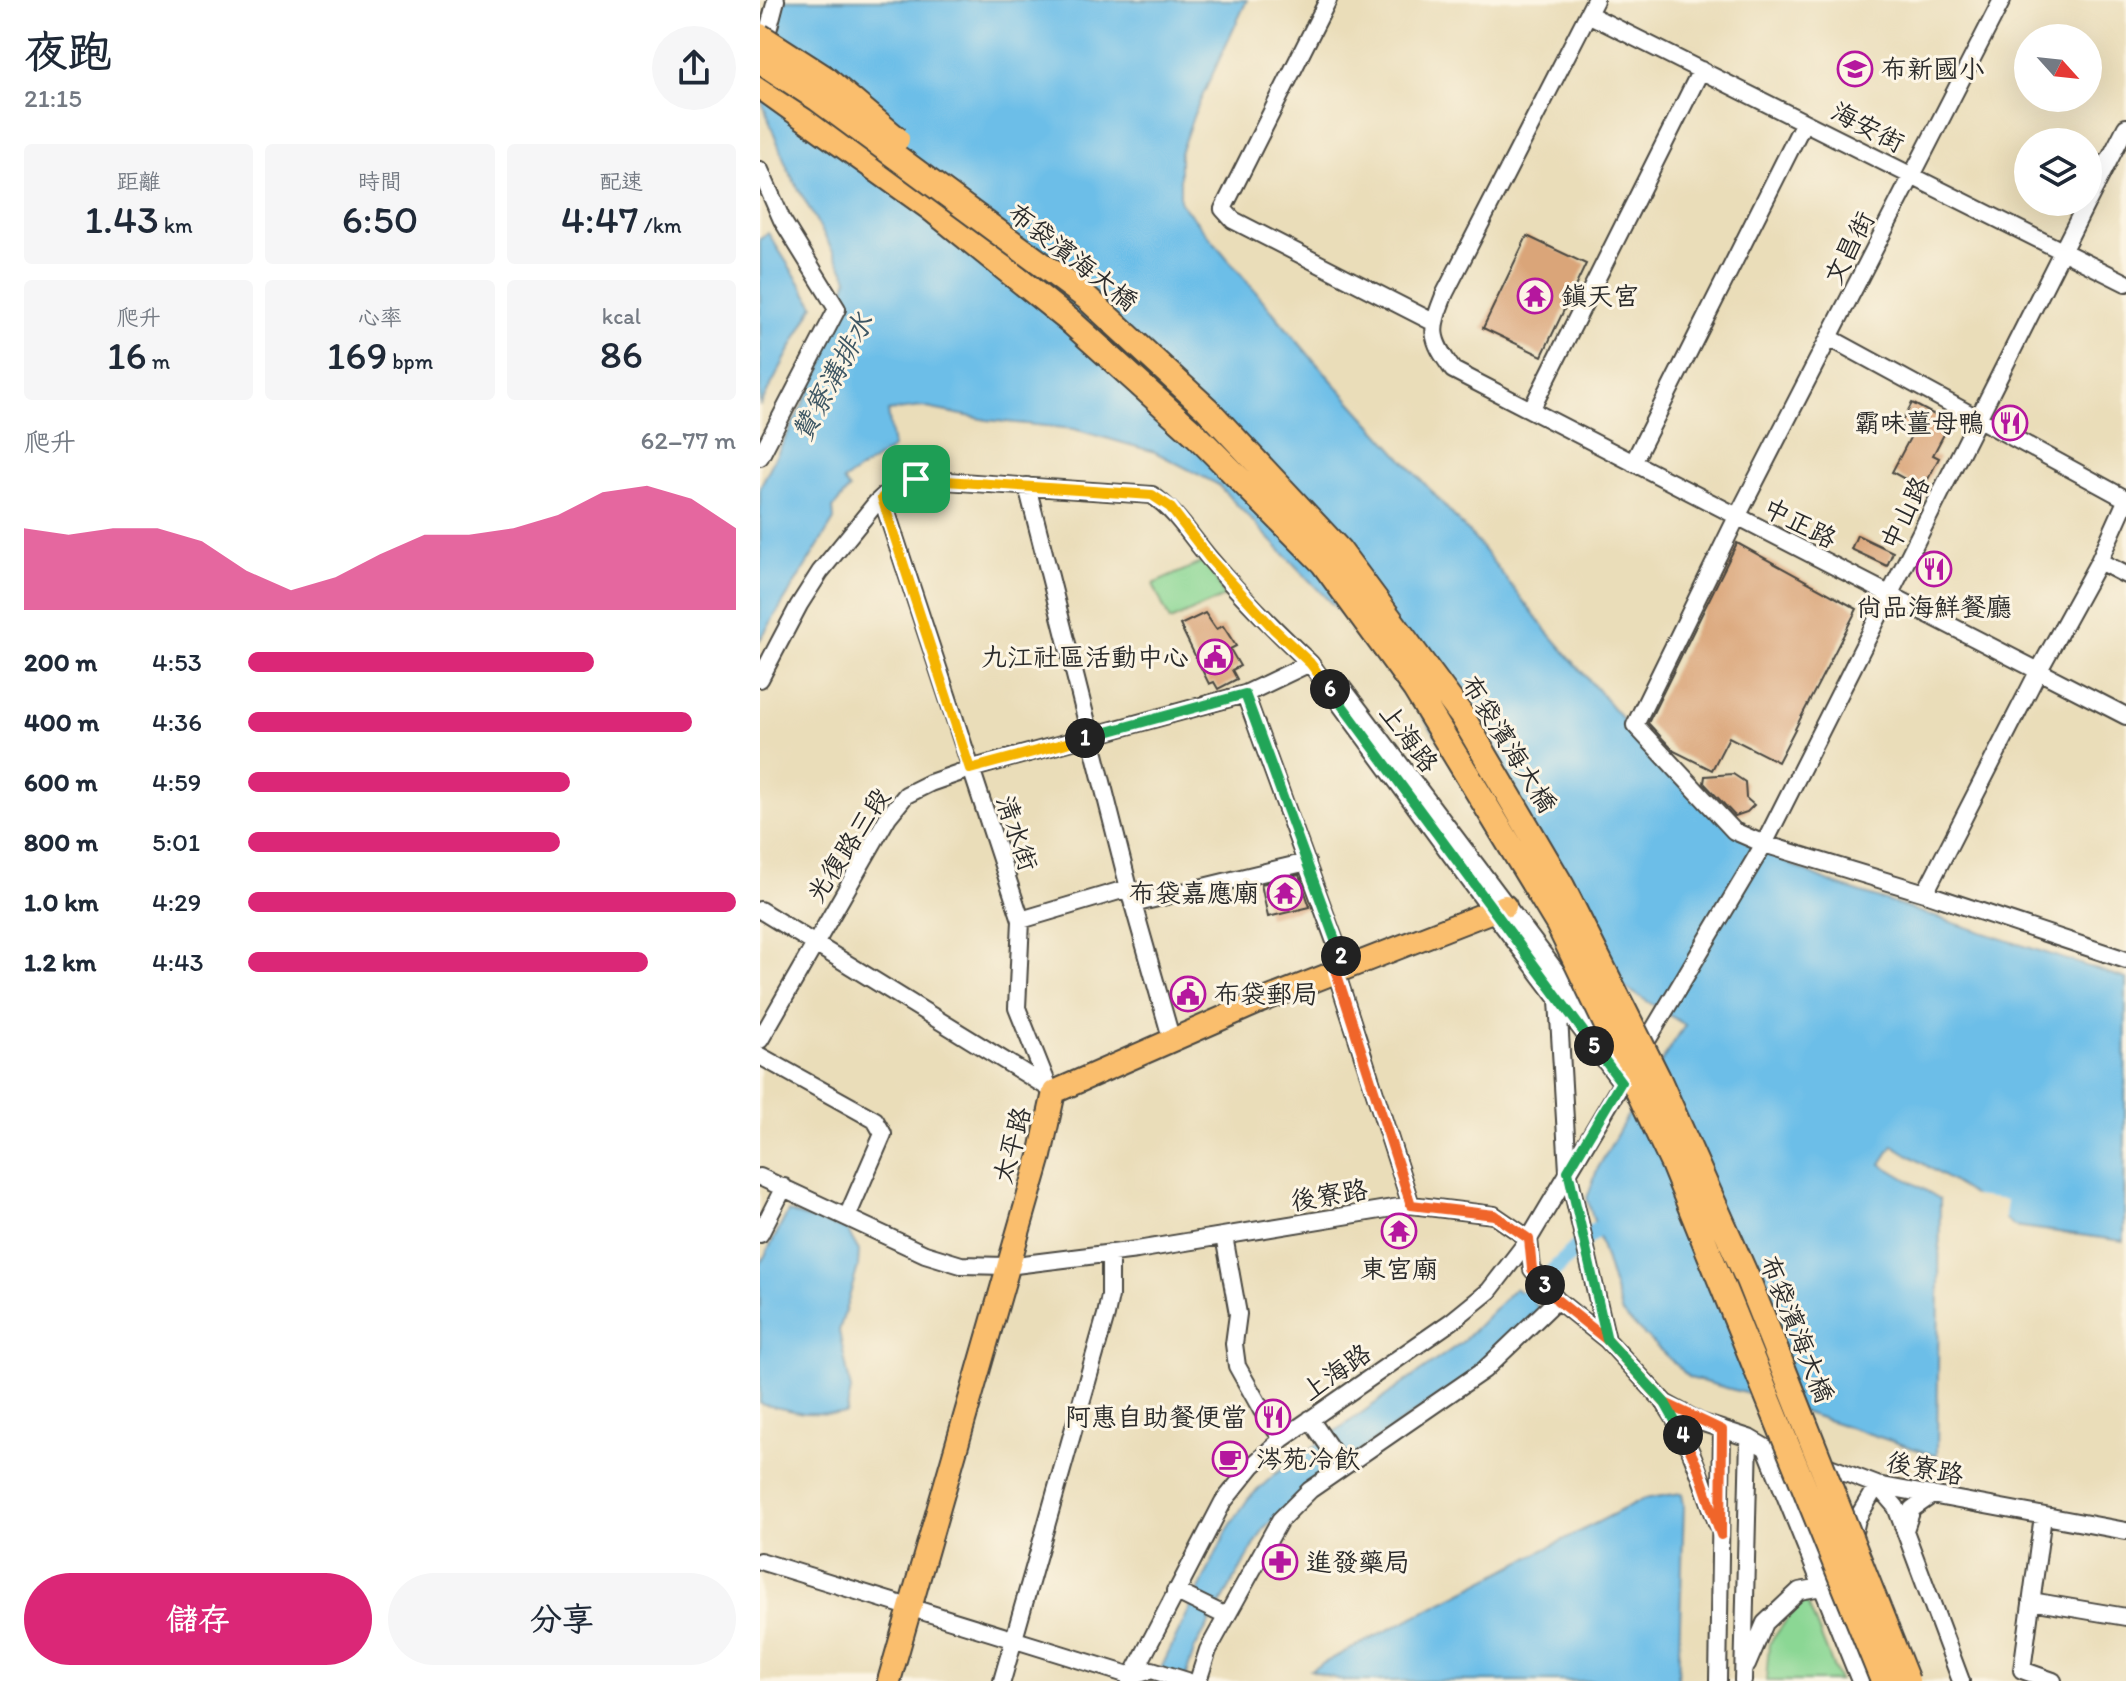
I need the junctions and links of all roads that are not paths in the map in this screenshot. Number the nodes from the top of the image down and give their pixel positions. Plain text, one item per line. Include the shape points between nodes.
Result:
1 (776, 0) edge
2 (1328, 0) edge
3 (2002, 0) edge
4 (1592, 7) edge
5 (760, 36) edge
6 (760, 62) edge
7 (1701, 70) junction
8 (760, 86) edge
9 (760, 103) edge
10 (1804, 122) junction
11 (2126, 127) edge
12 (760, 170) edge
13 (2102, 174) edge
14 (1912, 176) junction
15 (2080, 216) edge
16 (2062, 251) junction
17 (2126, 283) edge
18 (1086, 297) junction
19 (1070, 321) junction
20 (1433, 322) junction
21 (1830, 338) junction
22 (1531, 410) junction
23 (1979, 417) junction
24 (760, 457) edge
25 (1633, 463) junction
26 (1027, 486) junction
27 (882, 498) junction
28 (2126, 500) edge
29 (1737, 517) junction
30 (2099, 561) junction
31 (2126, 575) edge
32 (1890, 596) junction
33 (1310, 663) junction
34 (2038, 672) junction
35 (760, 679) edge
36 (1245, 694) junction
37 (2126, 716) edge
38 (1092, 737) junction
39 (970, 769) junction
40 (1764, 844) junction
41 (1307, 862) junction
42 (1925, 893) junction
43 (1131, 896) junction
44 (1498, 909) junction
45 (760, 910) edge
46 (1021, 920) junction
47 (815, 943) junction
48 (2126, 960) edge
49 (1341, 970) junction
50 (1558, 998) junction
51 (1647, 1037) joint
52 (760, 1040) edge
53 (1172, 1041) junction
54 (760, 1056) edge
55 (1621, 1082) junction
56 (1052, 1090) junction
57 (1568, 1171) junction
58 (760, 1177) edge
59 (784, 1187) junction
60 (1411, 1205) junction
61 (847, 1217) junction
62 (760, 1234) edge
63 (1224, 1236) junction
64 (1529, 1239) junction
65 (1110, 1253) junction
66 (1007, 1266) junction
67 (1557, 1300) junction
68 (1607, 1340) junction
69 (1665, 1403) junction
70 (1310, 1419) junction
71 (1722, 1430) junction
72 (1749, 1438) junction
73 (1282, 1439) junction
74 (1766, 1448) junction
75 (1343, 1467) junction
76 (1877, 1485) junction
77 (1932, 1495) junction
78 (2043, 1516) junction
79 (1905, 1530) junction
80 (2126, 1531) edge
81 (1721, 1535) junction
82 (760, 1561) edge
83 (1822, 1587) junction
84 (1175, 1591) junction
85 (2031, 1601) junction
86 (911, 1609) junction
87 (1226, 1616) junction
88 (2126, 1617) edge
89 (1838, 1628) junction
90 (1014, 1642) junction
91 (1743, 1678) edge
92 (1132, 1679) edge
93 (889, 1681) edge
94 (1002, 1681) edge
95 (1187, 1681) edge
96 (1198, 1681) edge
97 (1718, 1681) edge
98 (1860, 1681) edge
99 (1883, 1681) edge
100 (1907, 1681) edge
101 (1961, 1681) edge
102 (2053, 1681) edge

1 - 6 street
2 - 20 street via 1223,209 1233,220
3 - 14 street, 文昌街
4 - 7 street, 海安街
4 - 20 street
5 - 18 highway, bridge via 825,78
6 - 18 highway, 布袋濱海大橋, bridge
7 - 10 street, 海安街
7 - 22 street
8 - 19 highway, 布袋濱海大橋 via 929,207
9 - 19 highway
10 - 14 street, 海安街
10 - 25 street
11 - 13 street, 中山路
12 - 24 street via 782,220 837,309
14 - 16 street, 海安街
14 - 21 street, 文昌街
15 - 16 street, 中山路
16 - 17 street, 海安街
16 - 23 street, 中山路
18 - 100 highway, 布袋濱海大橋, bridge via 1207,409 1339,550 1462,716 1562,886 1657,1076 1748,1280
19 - 99 highway, 布袋濱海大橋, bridge via 1196,435 1323,563 1415,689 1558,924 1673,1164
20 - 22 street, 中正路 via 1437,347 1453,370
21 - 23 street
21 - 29 street, 文昌街
22 - 25 street, 中正路
23 - 28 street
23 - 32 street, 中山路
25 - 29 street, 中正路
26 - 27 street, 上海路 via 916,479 895,486
26 - 33 street, 上海路 via 1152,495 1170,507 1210,559
26 - 38 street
27 - 35 street via 820,572
27 - 39 street, 清水街
28 - 30 street
29 - 32 street, 中正路
29 - 40 street, 文昌街 via 1635,725 1734,831
30 - 31 street
30 - 34 street
32 - 34 street, 中正路
32 - 40 street, 中山路
33 - 36 street, 光復路三段
33 - 44 street, 上海路
34 - 37 street, 中正路
34 - 42 street
36 - 38 street, 光復路三段
36 - 41 street
38 - 39 street, 光復路三段
38 - 43 street
39 - 46 street, 清水街
39 - 47 street, 光復路三段 via 906,795
40 - 42 street
40 - 51 street, 中山路
41 - 43 street
41 - 49 street
42 - 48 street
43 - 46 street
43 - 53 street
44 - 49 main road, 太平路
44 - 50 street, 上海路
44 - 55 street, 上海路 via 1588,1017 1615,1061
45 - 47 street
46 - 56 street, 清水街 via 1017,1008
47 - 52 street, 光復路三段
47 - 56 street
49 - 53 main road, 太平路
49 - 60 street
50 - 55 street, 上海路
50 - 57 street
51 - 55 street, 上海路
53 - 56 main road, 太平路
54 - 61 street via 875,1120 883,1134
55 - 57 street, 上海路
56 - 66 main road, 太平路 via 1040,1156
57 - 64 street, 上海路
57 - 68 street
58 - 59 street, 後寮路
59 - 61 street, 後寮路
59 - 62 street
60 - 63 street, 後寮路
60 - 64 street, 後寮路 via 1494,1215
61 - 66 street, 後寮路 via 925,1254 961,1265
63 - 65 street, 後寮路
63 - 73 street via 1238,1314 1237,1366
64 - 67 street, 後寮路 via 1532,1269
64 - 70 street, 上海路 via 1489,1291
65 - 66 street, 後寮路
65 - 90 street via 1106,1315
66 - 86 main road, 太平路
67 - 68 street, 後寮路
67 - 75 street via 1484,1370
68 - 69 street, 後寮路
69 - 71 street, 後寮路
69 - 81 street via 1698,1468
70 - 73 street, 上海路
70 - 75 street
71 - 72 street, 後寮路
71 - 81 street
72 - 74 street, 後寮路
72 - 91 street
73 - 84 street, 上海路 via 1223,1502
74 - 76 street, 後寮路
74 - 83 street
75 - 87 street via 1280,1520
76 - 77 street, 後寮路
76 - 79 street via 1896,1507
76 - 89 street via 1857,1519 1838,1596
77 - 78 street, 後寮路
77 - 79 street via 1912,1509
78 - 80 street, 後寮路
78 - 85 street
79 - 101 street
81 - 97 street
82 - 86 street
83 - 89 street
83 - 91 street via 1799,1591 1765,1623
84 - 87 street
84 - 92 street, 上海路
85 - 88 street
85 - 102 street via 2022,1670
86 - 90 street
86 - 93 main road, 太平路
87 - 96 street
89 - 98 street
90 - 92 street
90 - 94 street
92 - 95 street via 1152,1670

